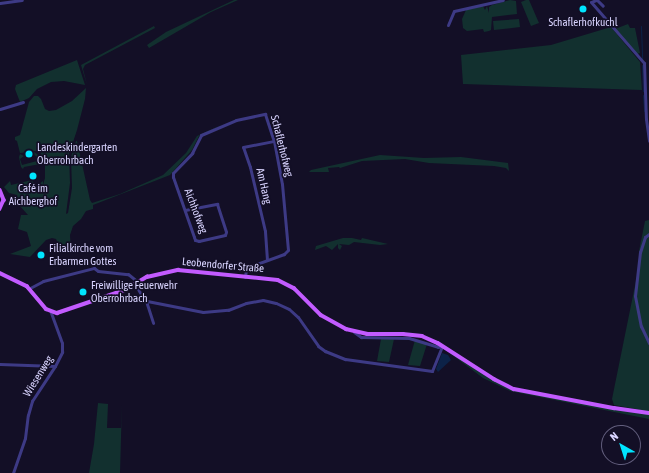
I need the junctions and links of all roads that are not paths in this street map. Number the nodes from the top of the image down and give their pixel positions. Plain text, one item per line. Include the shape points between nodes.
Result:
1 (22, 0) edge
2 (503, 0) edge
3 (597, 0) edge
4 (590, 1) edge
5 (0, 3) edge
6 (603, 6) dead end
7 (448, 25) dead end
8 (23, 102) dead end
9 (0, 109) edge
10 (274, 141) junction
11 (649, 142) edge
12 (173, 175) joint
13 (0, 190) edge
14 (0, 209) edge
15 (185, 210) junction
16 (649, 234) edge
17 (267, 260) junction
18 (0, 273) edge
19 (245, 277) junction
20 (137, 283) junction
21 (30, 288) junction
22 (146, 301) junction
23 (51, 312) junction
24 (153, 323) dead end
25 (649, 343) edge
26 (442, 346) junction
27 (0, 364) edge
28 (55, 366) junction
29 (649, 413) edge
30 (13, 473) edge

1 - 5 street
2 - 7 street via 455,11
3 - 4 street
3 - 6 street
4 - 11 street via 644,64
8 - 9 street
10 - 12 street, Schaflerhofweg via 265,113 233,121 200,137 192,152
10 - 17 street, Schaflerhofweg via 284,196 287,252
10 - 17 street, Am Hang via 243,147 265,231
12 - 15 street, Aichhofweg
13 - 14 main road via 4,202
15 - 15 street, Aichhofweg via 196,241 221,237 226,232 217,204
16 - 25 street via 645,237 640,252 635,296 641,326
17 - 19 street via 248,268
18 - 21 main road
19 - 20 main road, Leobendorfer Straße via 181,270 154,275
19 - 26 main road, Leobendorfer Straße via 274,279 289,285 324,317 354,332 418,335
20 - 21 street via 128,274 98,271 94,268 43,281
20 - 22 street
20 - 23 main road, Leobendorfer Straße via 60,312
21 - 23 main road
22 - 24 street
22 - 26 street via 210,313 263,300 276,303 289,309 302,321 324,351 345,359 432,371
23 - 28 street, Wiesenweg via 63,348
26 - 29 main road, Leobendorfer Straße via 514,389
27 - 28 street
28 - 30 street, Wiesenweg via 30,404 25,438

